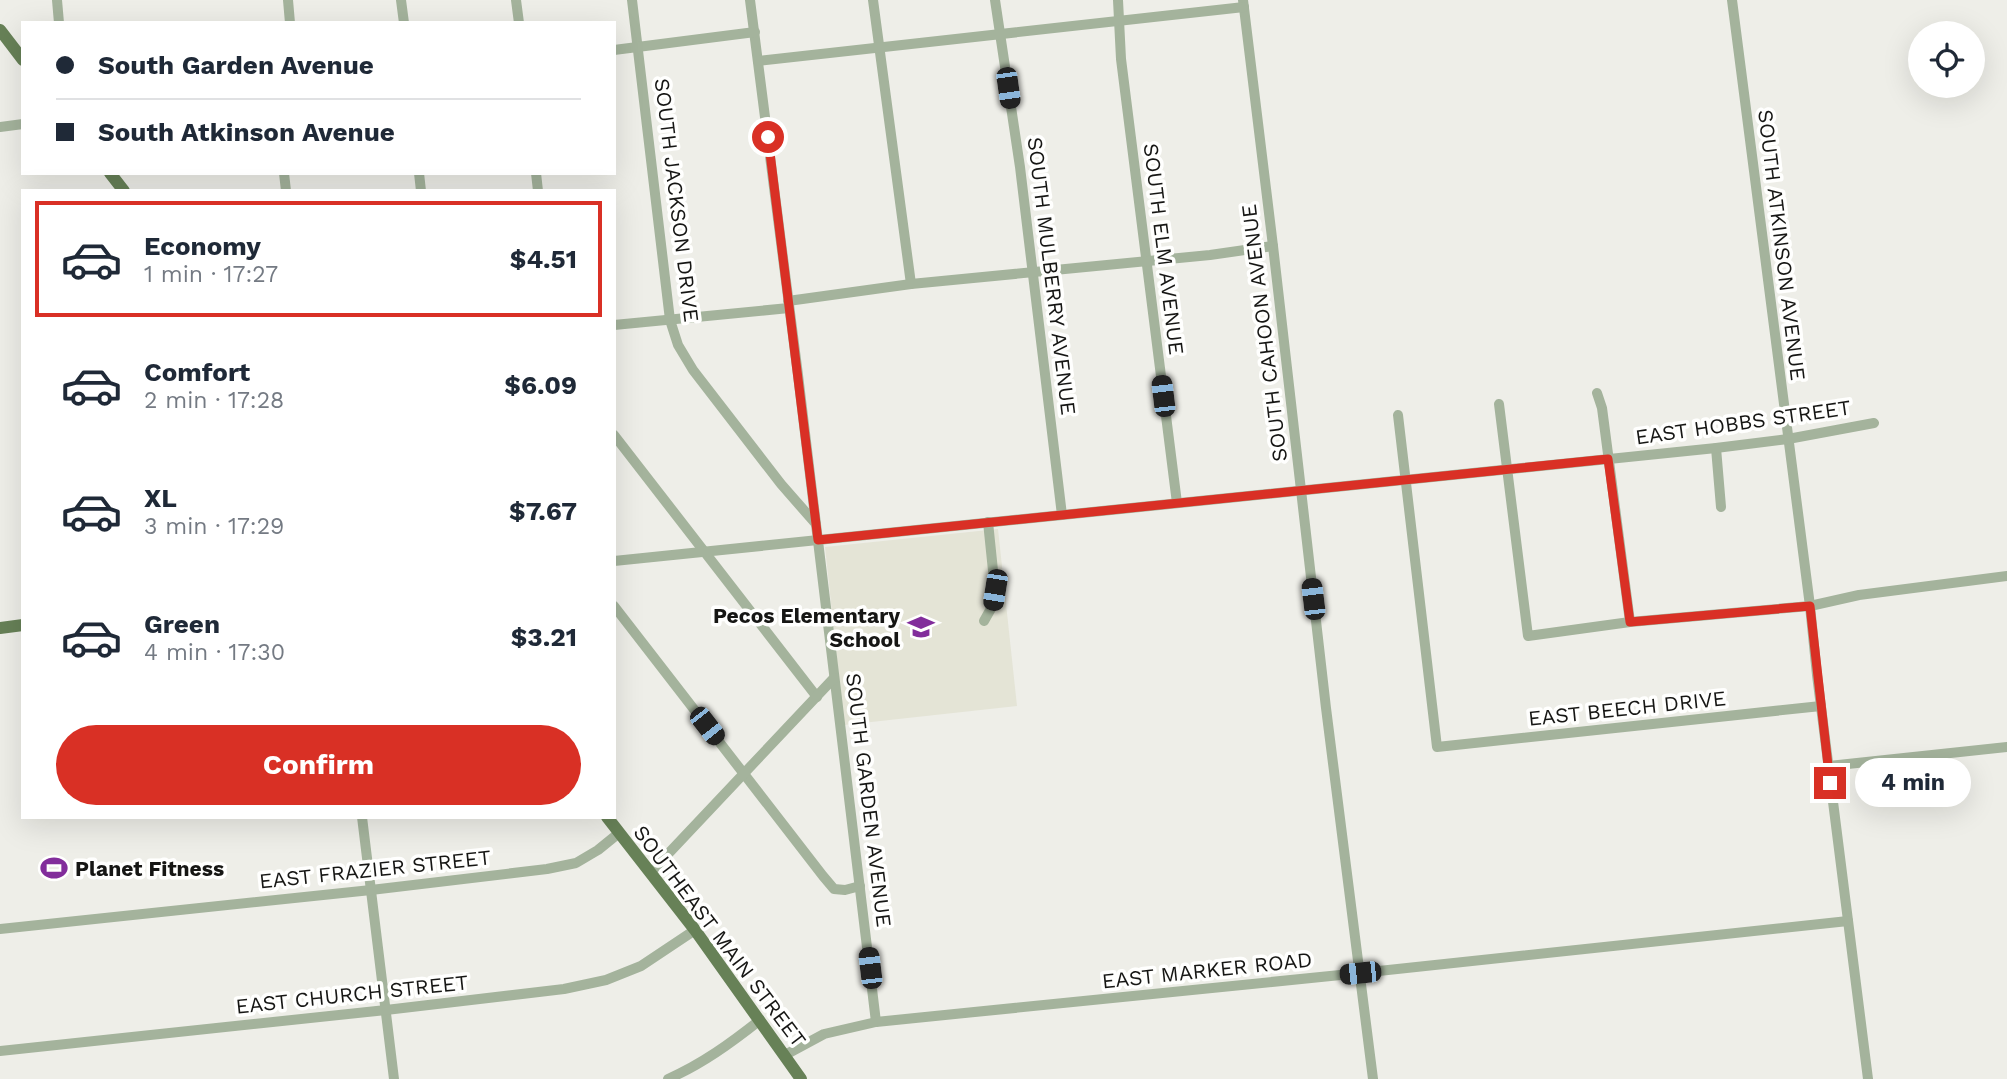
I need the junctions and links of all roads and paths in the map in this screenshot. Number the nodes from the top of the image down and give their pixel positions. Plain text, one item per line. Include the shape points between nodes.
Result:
1 (57, 0) edge
2 (288, 0) edge
3 (401, 0) edge
4 (516, 0) edge
5 (632, 0) edge
6 (750, 0) edge
7 (873, 0) edge
8 (995, 0) edge
9 (1118, 0) edge
10 (1732, 0) edge
11 (1243, 4) edge
12 (59, 21) edge
13 (290, 21) edge
14 (404, 21) edge
15 (519, 21) edge
16 (1120, 21) junction
17 (0, 30) edge
18 (755, 32) junction
19 (1000, 35) junction
20 (638, 47) junction
21 (879, 47) junction
22 (616, 50) edge
23 (21, 57) edge
24 (758, 61) junction
25 (21, 124) edge
26 (0, 127) edge
27 (112, 175) edge
28 (122, 189) edge
29 (1273, 246) junction
30 (1146, 261) junction
31 (1033, 272) junction
32 (911, 284) junction
33 (789, 305) junction
34 (670, 320) junction
35 (616, 325) edge
36 (1597, 393) dead end
37 (1499, 404) dead end
38 (1398, 415) dead end
39 (1874, 423) dead end
40 (616, 438) edge
41 (1788, 439) junction
42 (1716, 448) junction
43 (1608, 459) junction
44 (1506, 469) junction
45 (1405, 480) junction
46 (1301, 491) junction
47 (1177, 503) junction
48 (1721, 507) dead end
49 (1062, 514) junction
50 (988, 522) junction
51 (817, 525) junction
52 (818, 540) junction
53 (705, 553) junction
54 (616, 561) edge
55 (2007, 576) edge
56 (1810, 606) junction
57 (616, 609) edge
58 (984, 621) dead end
59 (1630, 622) junction
60 (21, 625) edge
61 (0, 628) edge
62 (834, 678) junction
63 (814, 694) junction
64 (1821, 706) junction
65 (2007, 747) edge
66 (1829, 766) junction
67 (744, 774) junction
68 (362, 819) edge
69 (609, 819) edge
70 (619, 832) junction
71 (650, 873) junction
72 (860, 886) junction
73 (371, 890) junction
74 (1848, 921) junction
75 (0, 929) edge
76 (695, 930) junction
77 (1360, 973) junction
78 (386, 1010) junction
79 (760, 1020) junction
80 (876, 1022) junction
81 (0, 1051) edge
82 (785, 1055) junction
83 (394, 1079) edge
84 (668, 1079) edge
85 (801, 1079) edge
86 (1373, 1079) edge
87 (1868, 1079) edge

1 - 12 street
2 - 13 street
3 - 14 street
4 - 15 street
5 - 20 street, SOUTH JACKSON DRIVE
6 - 18 street, SOUTH GARDEN AVENUE
7 - 21 street
8 - 19 street, SOUTH MULBERRY AVENUE
9 - 16 street, SOUTH ELM AVENUE
10 - 41 street, SOUTH ATKINSON AVENUE
11 - 16 street
11 - 29 street, SOUTH CAHOON AVENUE
16 - 19 street
16 - 30 street, SOUTH ELM AVENUE
17 - 23 main road
18 - 20 street
18 - 24 street, SOUTH GARDEN AVENUE
19 - 21 street
19 - 31 street, SOUTH MULBERRY AVENUE
20 - 22 street
20 - 34 street, SOUTH JACKSON DRIVE
21 - 24 street
21 - 32 street
24 - 33 street, SOUTH GARDEN AVENUE
25 - 26 street
27 - 28 main road
29 - 30 street
29 - 46 street, SOUTH CAHOON AVENUE
30 - 31 street
30 - 47 street, SOUTH ELM AVENUE
31 - 32 street
31 - 49 street, SOUTH MULBERRY AVENUE
32 - 33 street
33 - 34 street
33 - 51 street, SOUTH GARDEN AVENUE
34 - 35 street
34 - 51 street, SOUTH JACKSON DRIVE via 693,370
36 - 43 street
37 - 44 street
38 - 45 street
39 - 41 street, EAST HOBBS STREET
40 - 53 street
41 - 42 street, EAST HOBBS STREET
41 - 56 street, SOUTH ATKINSON AVENUE
42 - 43 street, EAST HOBBS STREET
42 - 48 street
43 - 44 street, EAST HOBBS STREET
43 - 59 street
44 - 45 street, EAST HOBBS STREET
44 - 59 street via 1528,636
45 - 46 street, EAST HOBBS STREET
45 - 64 street, EAST BEECH DRIVE via 1437,747
46 - 47 street, EAST HOBBS STREET
46 - 77 street, SOUTH CAHOON AVENUE
47 - 49 street, EAST HOBBS STREET
49 - 50 street, EAST HOBBS STREET
50 - 52 street, EAST HOBBS STREET
50 - 58 street via 995,590
51 - 52 street, SOUTH GARDEN AVENUE
52 - 53 street, EAST HOBBS STREET
52 - 62 street, SOUTH GARDEN AVENUE
53 - 54 street, EAST HOBBS STREET
53 - 63 street
55 - 56 street
56 - 59 street
56 - 64 street, SOUTH ATKINSON AVENUE
57 - 67 street
60 - 61 main road
62 - 63 street
62 - 72 street, SOUTH GARDEN AVENUE
63 - 67 street
64 - 66 street, SOUTH ATKINSON AVENUE
65 - 66 street
66 - 74 street, SOUTH ATKINSON AVENUE
67 - 71 street
67 - 72 street via 834,889
68 - 73 street
69 - 70 main road, SOUTHEAST MAIN STREET
70 - 71 main road, SOUTHEAST MAIN STREET
70 - 73 street, EAST FRAZIER STREET via 576,863
71 - 76 main road, SOUTHEAST MAIN STREET
72 - 80 street, SOUTH GARDEN AVENUE
73 - 75 street, EAST FRAZIER STREET
73 - 78 street
74 - 77 street, EAST MARKER ROAD
74 - 87 street, SOUTH ATKINSON AVENUE
76 - 78 street, EAST CHURCH STREET via 641,965 607,980
76 - 79 main road, SOUTHEAST MAIN STREET
77 - 80 street, EAST MARKER ROAD
77 - 86 street, SOUTH CAHOON AVENUE
78 - 81 street, EAST CHURCH STREET
78 - 83 street
79 - 82 main road, SOUTHEAST MAIN STREET
79 - 84 street via 708,1059
80 - 82 street, EAST MARKER ROAD via 824,1034
82 - 85 main road, SOUTHEAST MAIN STREET

